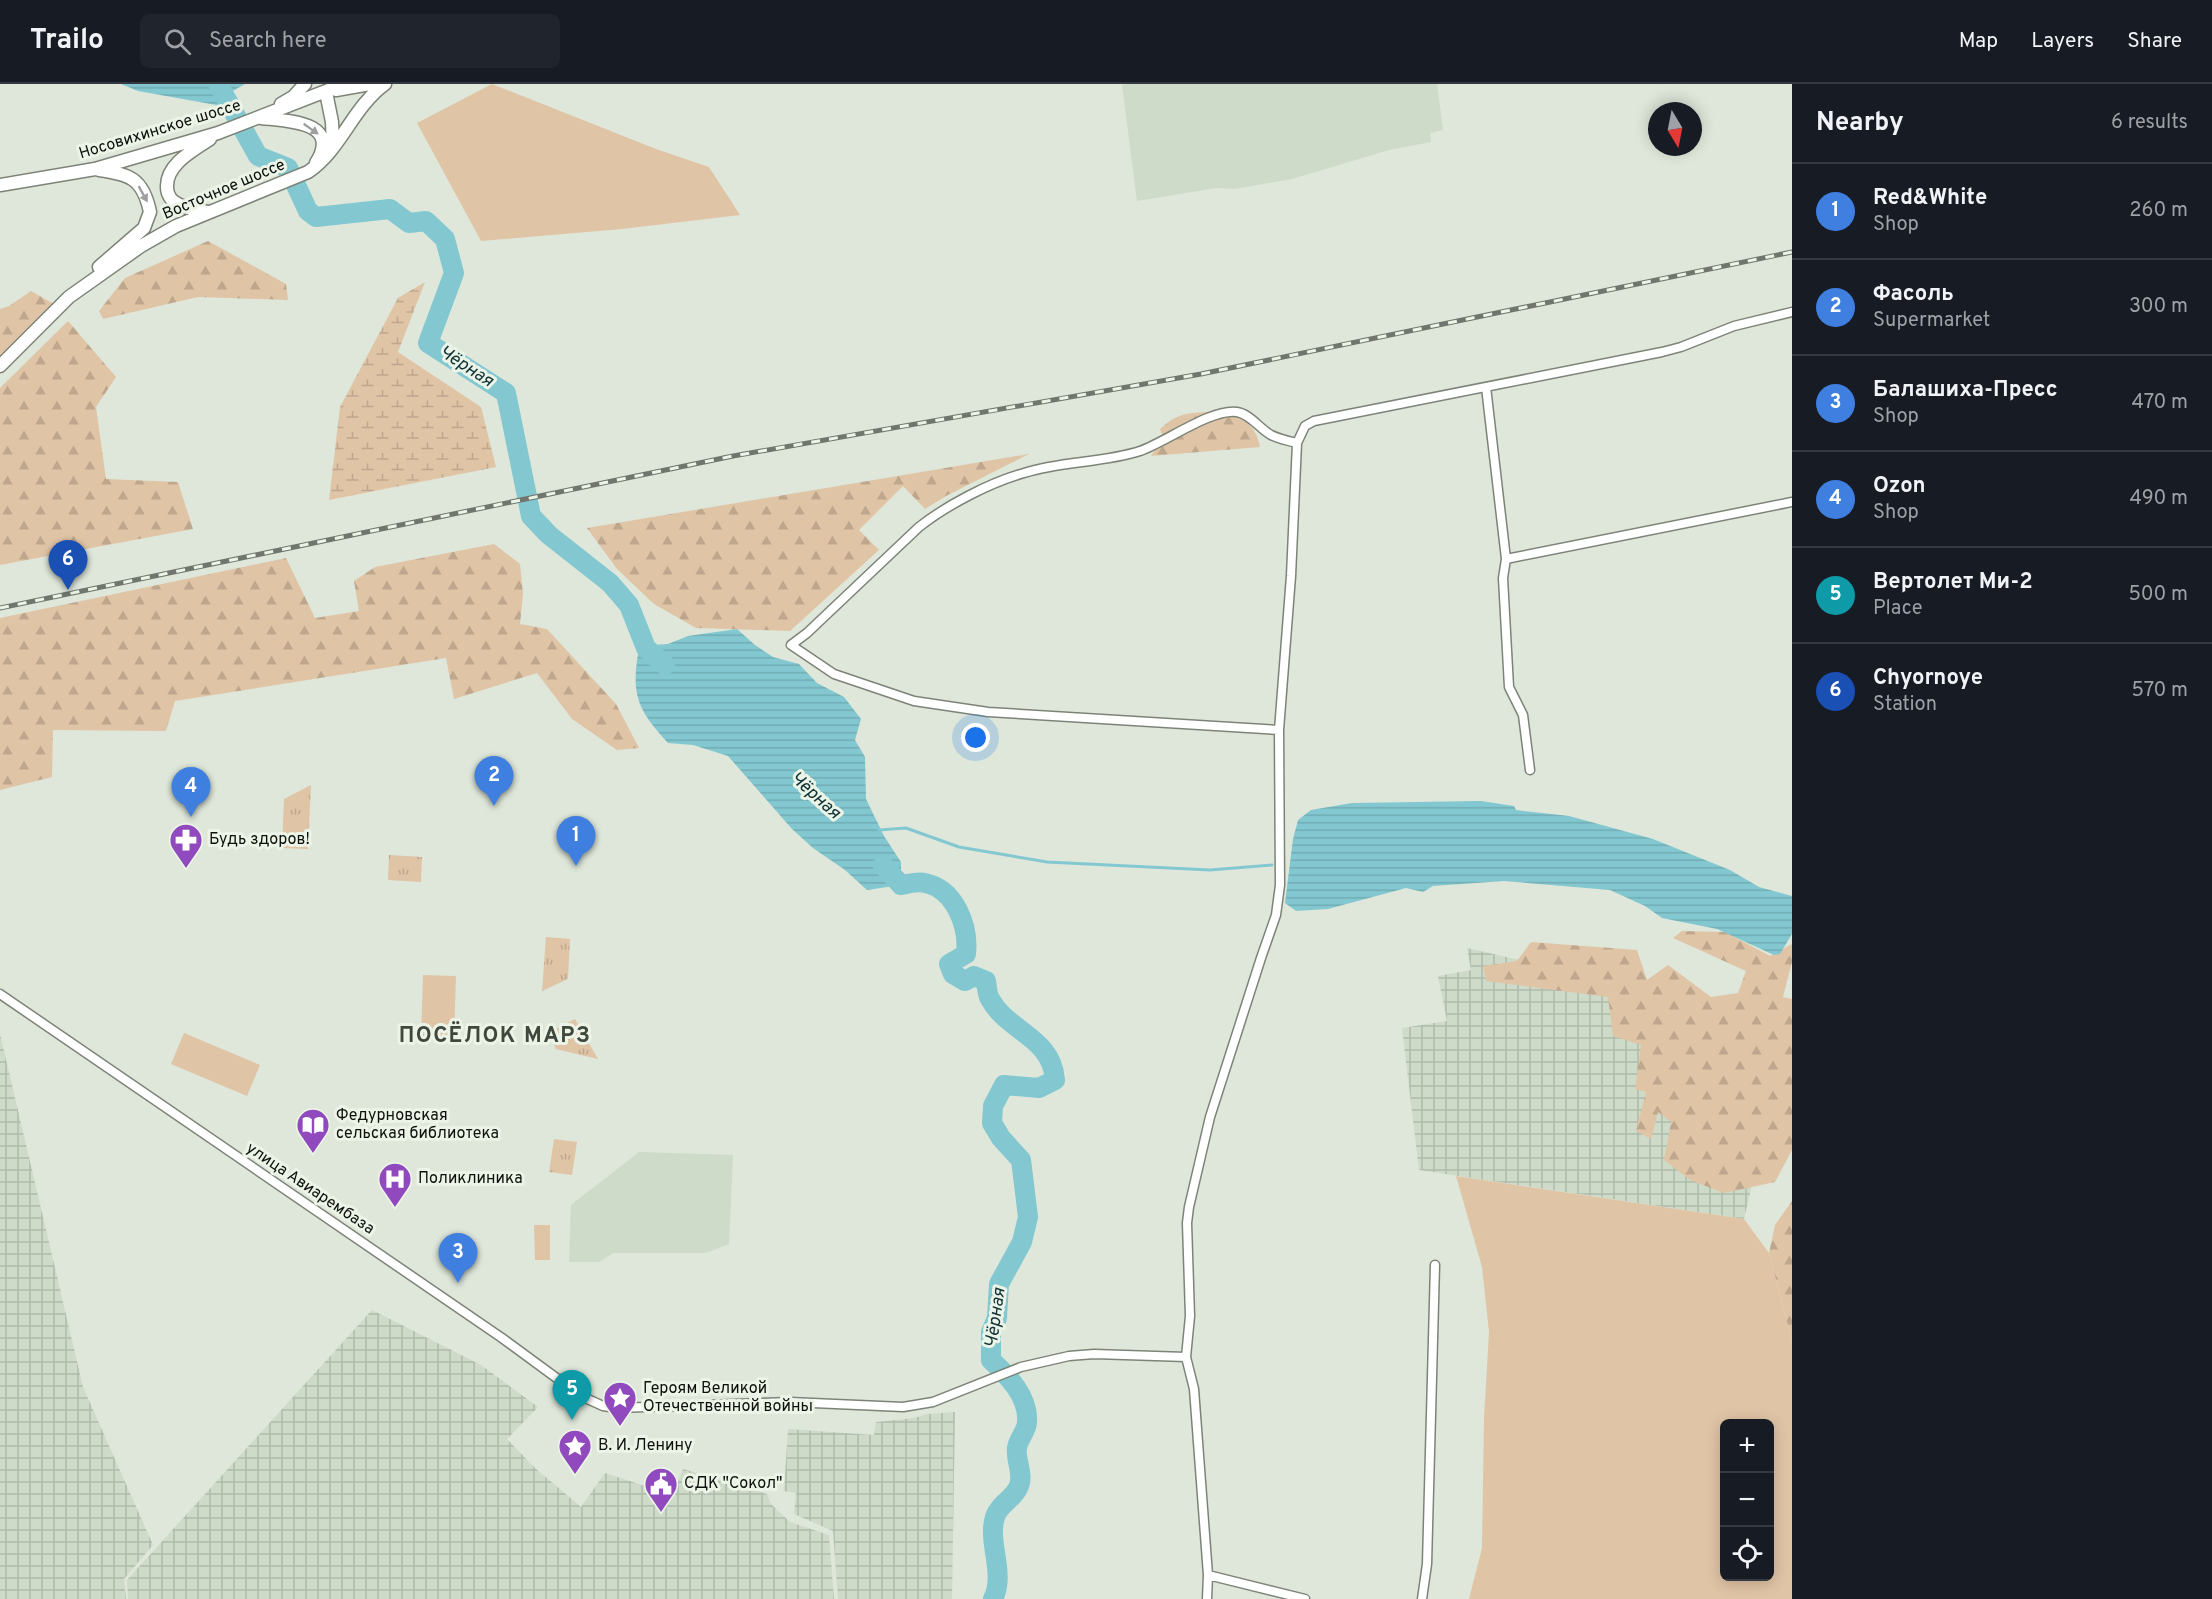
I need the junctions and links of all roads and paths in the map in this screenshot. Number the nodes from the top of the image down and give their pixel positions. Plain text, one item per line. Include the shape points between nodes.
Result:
1 (305, 84) edge
2 (344, 84) edge
3 (370, 84) edge
4 (385, 84) edge
5 (326, 92) junction
6 (260, 117) junction
7 (218, 133) junction
8 (333, 148) junction
9 (94, 169) junction
10 (306, 173) junction
11 (0, 185) edge
12 (209, 212) junction
13 (79, 289) junction
14 (1792, 312) edge
15 (0, 366) edge
16 (1486, 387) junction
17 (1297, 443) junction
18 (1792, 502) edge
19 (1506, 559) junction
20 (1279, 730) junction
21 (1530, 770) dead end
22 (0, 994) edge
23 (1435, 1265) dead end
24 (1186, 1357) junction
25 (1208, 1575) junction
26 (1207, 1599) edge
27 (1305, 1599) edge
28 (1422, 1599) edge

1 - 6 main road via 293,97
2 - 5 main road
3 - 5 main road
4 - 8 main road, Восточное шоссе via 360,107
5 - 6 main road, Носовихинское шоссе
5 - 8 main road
6 - 7 main road, Носовихинское шоссе
6 -> 10 main road via 301,122 318,132 322,150
7 - 9 main road, Носовихинское шоссе
7 - 12 main road via 174,166 166,184 174,202
8 - 10 main road, Восточное шоссе
9 - 11 main road, Носовихинское шоссе
9 -> 13 main road via 131,178 142,188 150,212 144,228
10 - 12 main road, Восточное шоссе
12 - 13 main road, Восточное шоссе via 141,246
13 - 15 main road, Восточное шоссе
14 - 16 street via 1734,326 1662,352
16 - 17 street via 1314,421 1305,426
16 - 19 street
17 - 20 street
17 - 20 street via 1270,434 1237,412 1224,413 1140,451 1024,472 937,513 791,645 834,674 914,701 988,711
18 - 19 street
19 - 21 street via 1503,578 1509,687 1523,715
20 - 24 street via 1280,885 1276,915 1210,1117 1189,1207 1190,1316
22 - 24 street, улица Авиарембаза via 581,1396 603,1406 790,1402 903,1407 933,1402 1021,1367 1069,1356
23 - 28 street via 1427,1564
24 - 25 street via 1194,1389
25 - 26 street
25 - 27 street

